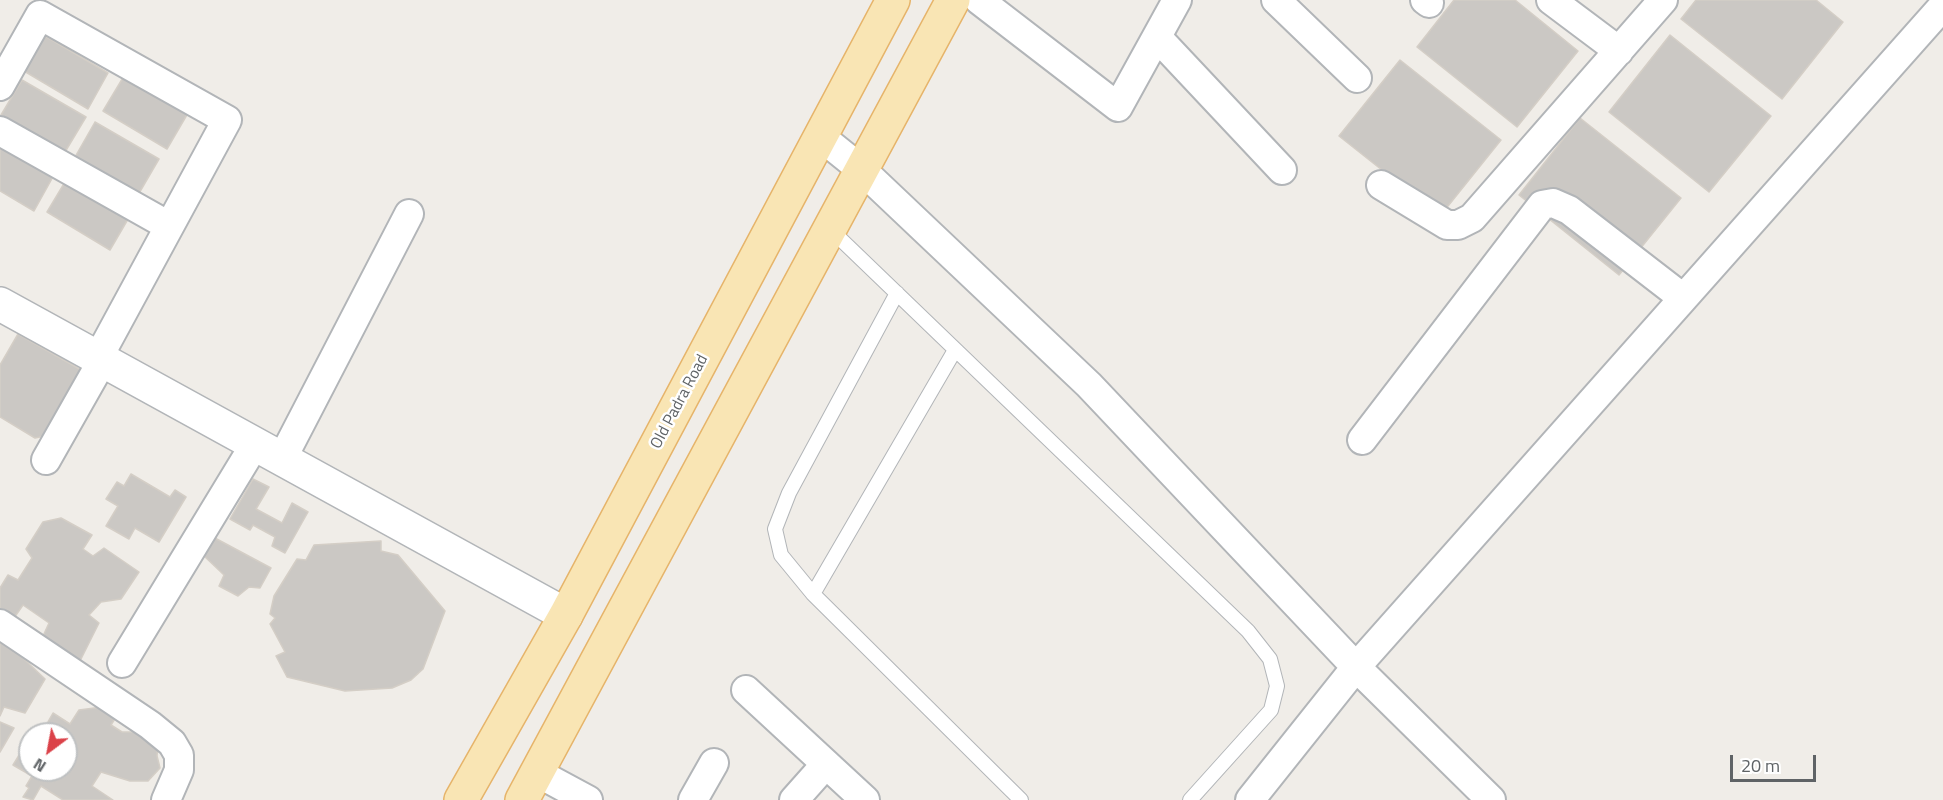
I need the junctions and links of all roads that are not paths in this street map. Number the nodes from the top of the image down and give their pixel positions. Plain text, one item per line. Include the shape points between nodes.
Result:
1 (893, 0) edge
2 (953, 0) edge
3 (979, 0) edge
4 (1177, 0) edge
5 (1276, 0) edge
6 (1551, 0) edge
7 (1663, 0) edge
8 (1940, 14) edge
9 (1157, 37) junction
10 (1618, 51) junction
11 (1357, 78) dead end
12 (0, 86) edge
13 (0, 131) edge
14 (821, 138) junction
15 (862, 170) junction
16 (1282, 170) dead end
17 (1381, 185) dead end
18 (409, 214) dead end
19 (169, 226) junction
20 (829, 228) junction
21 (897, 293) junction
22 (1683, 298) junction
23 (0, 304) edge
24 (955, 350) junction
25 (98, 358) junction
26 (1362, 440) dead end
27 (268, 451) junction
28 (46, 460) dead end
29 (813, 594) junction
30 (566, 615) junction
31 (0, 624) edge
32 (122, 663) dead end
33 (1356, 667) junction
34 (746, 690) dead end
35 (714, 763) dead end
36 (826, 764) junction
37 (529, 786) edge
38 (166, 800) edge
39 (460, 800) edge
40 (588, 800) edge
41 (693, 800) edge
42 (794, 800) edge
43 (865, 800) edge
44 (1021, 800) edge
45 (1190, 800) edge
46 (1250, 800) edge
47 (1491, 800) edge

1 - 14 main road, Old Padra Road
2 - 15 main road
3 - 9 street via 1118,107
4 - 9 street
5 - 11 street
6 - 10 street
7 - 10 street
8 - 22 street
9 - 16 street
10 - 17 street via 1472,218 1447,225
12 - 19 street via 40,15 226,120
13 - 19 street
14 - 15 street
14 - 30 main road, Old Padra Road
15 - 20 main road
15 - 33 street via 1089,385
18 - 27 street
19 - 25 street
20 - 21 lane
20 - 37 main road
21 - 24 lane
21 - 29 lane via 789,493 775,529 781,555
22 - 26 street via 1569,210 1553,203 1542,205
22 - 33 street
23 - 25 street
24 - 29 lane
24 - 45 lane via 1248,631 1270,659 1276,686 1271,710
25 - 27 street
25 - 28 street via 97,370
27 - 30 street
27 - 32 street
29 - 44 lane
30 - 39 main road, Old Padra Road
31 - 38 street via 172,743 179,755 179,770
33 - 46 street
33 - 47 street
34 - 36 street
35 - 41 street
36 - 42 street
36 - 43 street
37 - 40 street

